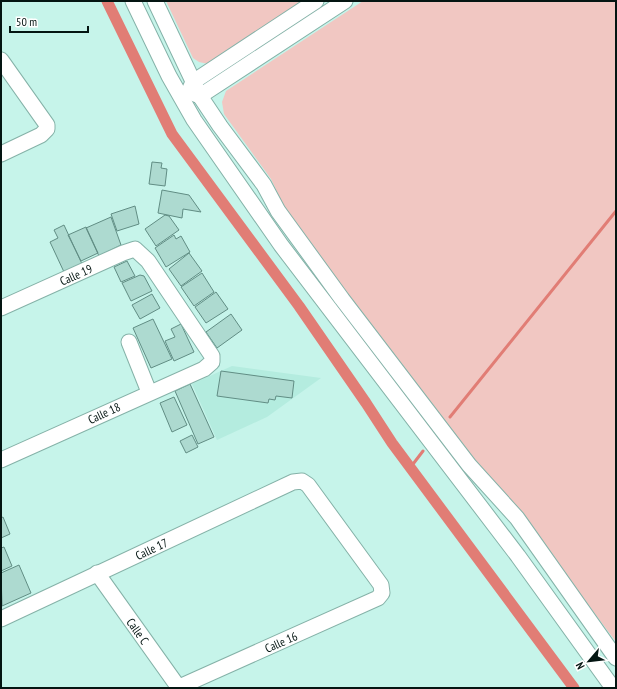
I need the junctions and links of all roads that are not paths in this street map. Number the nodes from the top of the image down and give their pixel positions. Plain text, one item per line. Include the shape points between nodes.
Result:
1 (133, 1) edge
2 (155, 1) edge
3 (316, 1) edge
4 (345, 1) edge
5 (1, 60) edge
6 (169, 76) junction
7 (194, 90) junction
8 (194, 120) junction
9 (1, 154) edge
10 (1, 308) edge
11 (129, 342) dead end
12 (207, 366) joint
13 (149, 392) junction
14 (1, 460) edge
15 (97, 573) junction
16 (382, 593) joint
17 (554, 604) junction
18 (1, 619) edge
19 (593, 625) junction
20 (616, 658) edge
21 (602, 673) junction
22 (178, 688) edge
23 (612, 688) edge

1 - 6 street
2 - 7 street
3 - 7 street
4 - 7 street
5 - 9 street via 45,120 47,129 41,135
6 - 7 street via 178,85
6 - 8 street
7 - 8 street via 189,107
7 - 19 street via 264,185 283,217 342,299 469,465 517,518
8 - 17 street via 282,245
10 - 12 street, Calle 19 via 135,249 148,261 212,356 212,362
11 - 13 street
12 - 13 street, Calle 18
13 - 14 street, Calle 18
15 - 16 street, Calle 17 via 293,482 302,481 308,485 381,585
15 - 18 street, Calle 17
15 - 22 street, Calle C
16 - 22 street, Calle 16 via 378,598
17 - 19 street via 572,617
17 - 21 street
19 - 20 street
19 - 21 street via 594,649
21 - 23 street

